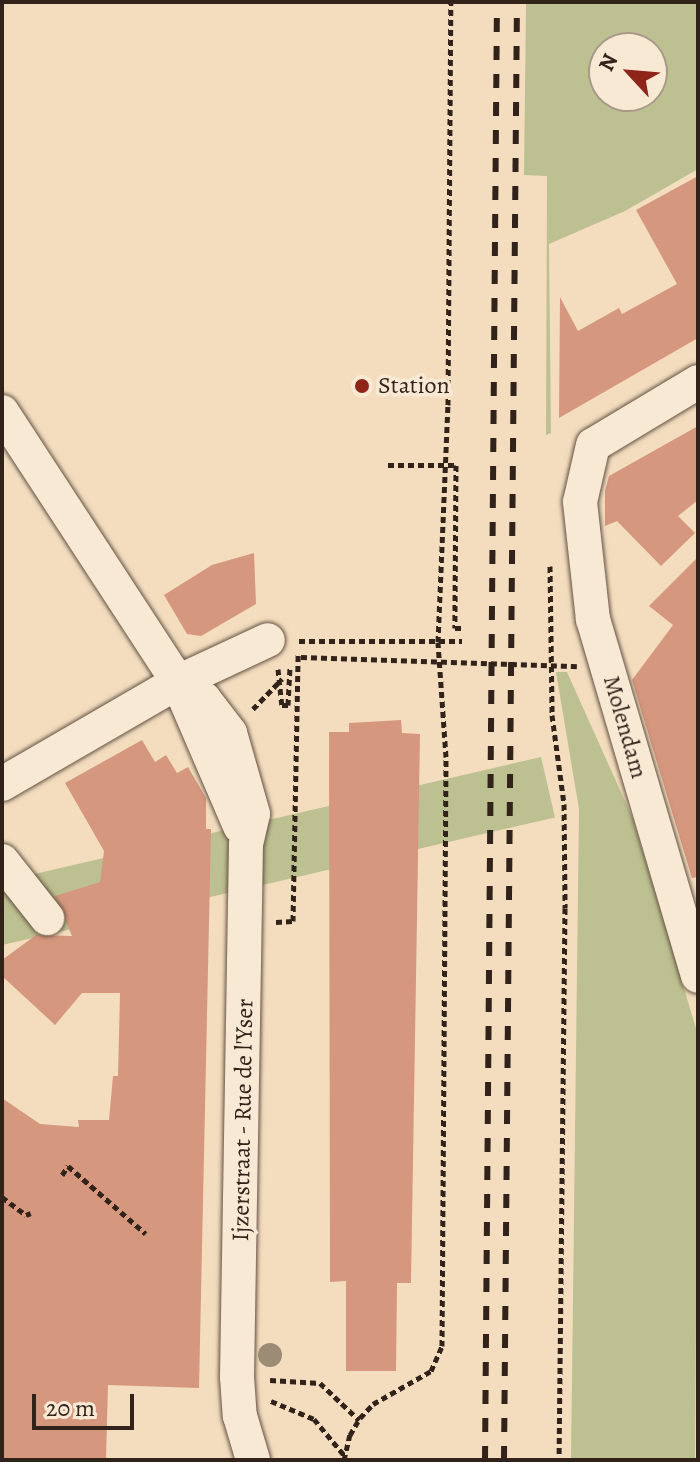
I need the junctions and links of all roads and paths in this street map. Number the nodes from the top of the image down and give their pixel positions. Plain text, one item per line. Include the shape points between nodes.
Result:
1 (451, 2) edge
2 (698, 382) edge
3 (2, 412) edge
4 (388, 465) dead end
5 (445, 466) junction
6 (550, 552) dead end
7 (462, 628) dead end
8 (462, 641) dead end
9 (438, 642) junction
10 (279, 648) junction
11 (579, 666) dead end
12 (178, 682) junction
13 (230, 733) junction
14 (2, 784) edge
15 (246, 844) junction
16 (2, 861) edge
17 (47, 918) dead end
18 (247, 923) junction
19 (698, 976) edge
20 (62, 1175) dead end
21 (2, 1197) edge
22 (31, 1213) dead end
23 (146, 1234) dead end
24 (247, 1387) junction
25 (359, 1420) junction
26 (344, 1458) edge
27 (253, 1460) edge
28 (559, 1460) edge

1 - 5 path
2 - 19 street, Molendam via 593,445 583,473 581,513 593,619
3 - 12 street
4 - 5 path
5 - 7 path via 456,465 455,628
5 - 9 path
6 - 28 path via 552,715 564,804
8 - 9 path
9 - 10 path via 397,637
9 - 25 path via 446,757 442,1346 431,1371 373,1404
10 - 12 street
10 - 13 path via 288,705 282,705 283,678
11 - 18 path, bridge via 301,657 293,921
12 - 13 street, Ijzerstraat - Rue de l'Yser via 204,699
12 - 14 street
12 - 15 street, Ijzerstraat - Rue de l'Yser
13 - 15 street, Ijzerstraat - Rue de l'Yser via 253,814
15 - 18 street, Ijzerstraat - Rue de l'Yser
16 - 17 street
18 - 24 street, Ijzerstraat - Rue de l'Yser
20 - 23 path via 68,1166
21 - 22 path via 26,1215
24 - 25 path via 320,1383
24 - 26 path via 300,1410 329,1433
24 - 27 street, Ijzerstraat - Rue de l'Yser
25 - 26 path

